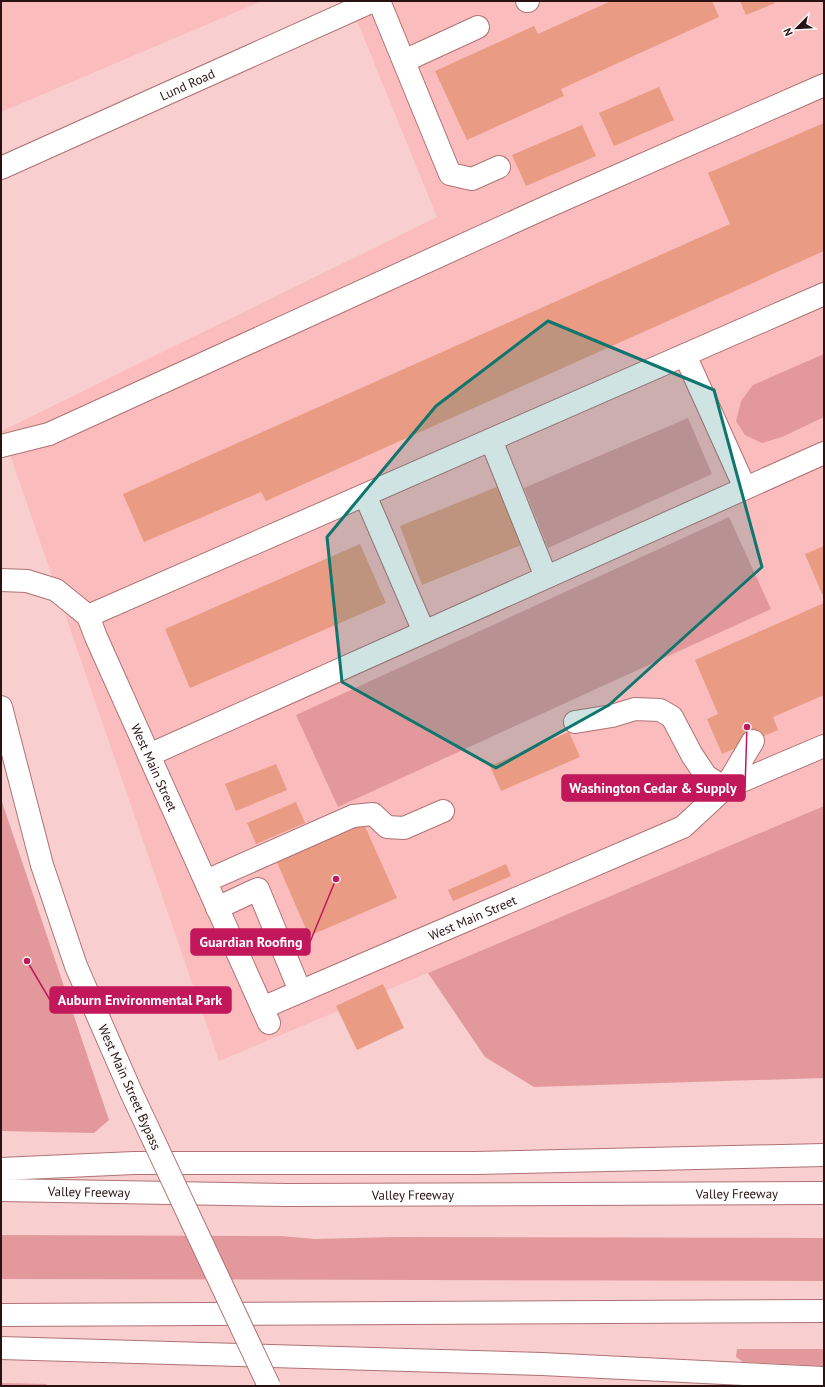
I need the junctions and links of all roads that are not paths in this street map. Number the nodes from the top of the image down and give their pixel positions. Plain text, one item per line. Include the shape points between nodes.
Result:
1 (373, 1) edge
2 (379, 1) edge
3 (478, 27) dead end
4 (404, 61) junction
5 (824, 85) edge
6 (499, 167) dead end
7 (1, 168) edge
8 (824, 294) edge
9 (686, 355) junction
10 (491, 440) junction
11 (1, 446) edge
12 (824, 453) edge
13 (745, 488) junction
14 (365, 495) junction
15 (546, 577) junction
16 (1, 580) edge
17 (88, 616) junction
18 (424, 632) junction
19 (1, 707) edge
20 (575, 722) dead end
21 (752, 741) dead end
22 (824, 746) edge
23 (149, 755) junction
24 (725, 788) junction
25 (443, 811) dead end
26 (206, 881) junction
27 (217, 908) junction
28 (300, 992) junction
29 (824, 1155) edge
30 (1, 1169) edge
31 (1, 1190) edge
32 (824, 1193) edge
33 (824, 1311) edge
34 (1, 1315) edge
35 (1, 1348) edge
36 (824, 1378) edge
37 (269, 1386) edge

1 - 7 main road, Lund Road
2 - 4 main road
3 - 4 main road
4 - 6 main road via 450,174 472,179
5 - 11 main road via 542,209 50,434
8 - 9 main road
9 - 10 main road
9 - 13 main road
10 - 14 main road
10 - 15 main road
12 - 13 main road
13 - 15 main road
14 - 17 main road
14 - 18 main road
15 - 18 main road
16 - 17 main road via 27,581 56,590
17 - 23 main road, West Main Street
18 - 23 main road
19 - 37 main road, West Main Street Bypass, bridge via 42,865 76,966 131,1092
20 - 24 main road via 635,709 660,710 672,717 706,776
21 - 24 main road
22 - 24 main road
23 - 26 main road, West Main Street
24 - 28 main road, West Main Street via 682,827
25 - 26 main road via 404,828 386,827 373,814 353,816
26 - 27 main road, West Main Street
27 - 28 main road via 258,889
27 - 28 main road, West Main Street via 265,1015
29 - 30 main road via 476,1163 134,1163
31 - 32 main road, Valley Freeway via 288,1195
33 - 34 main road
35 - 36 main road via 534,1364

